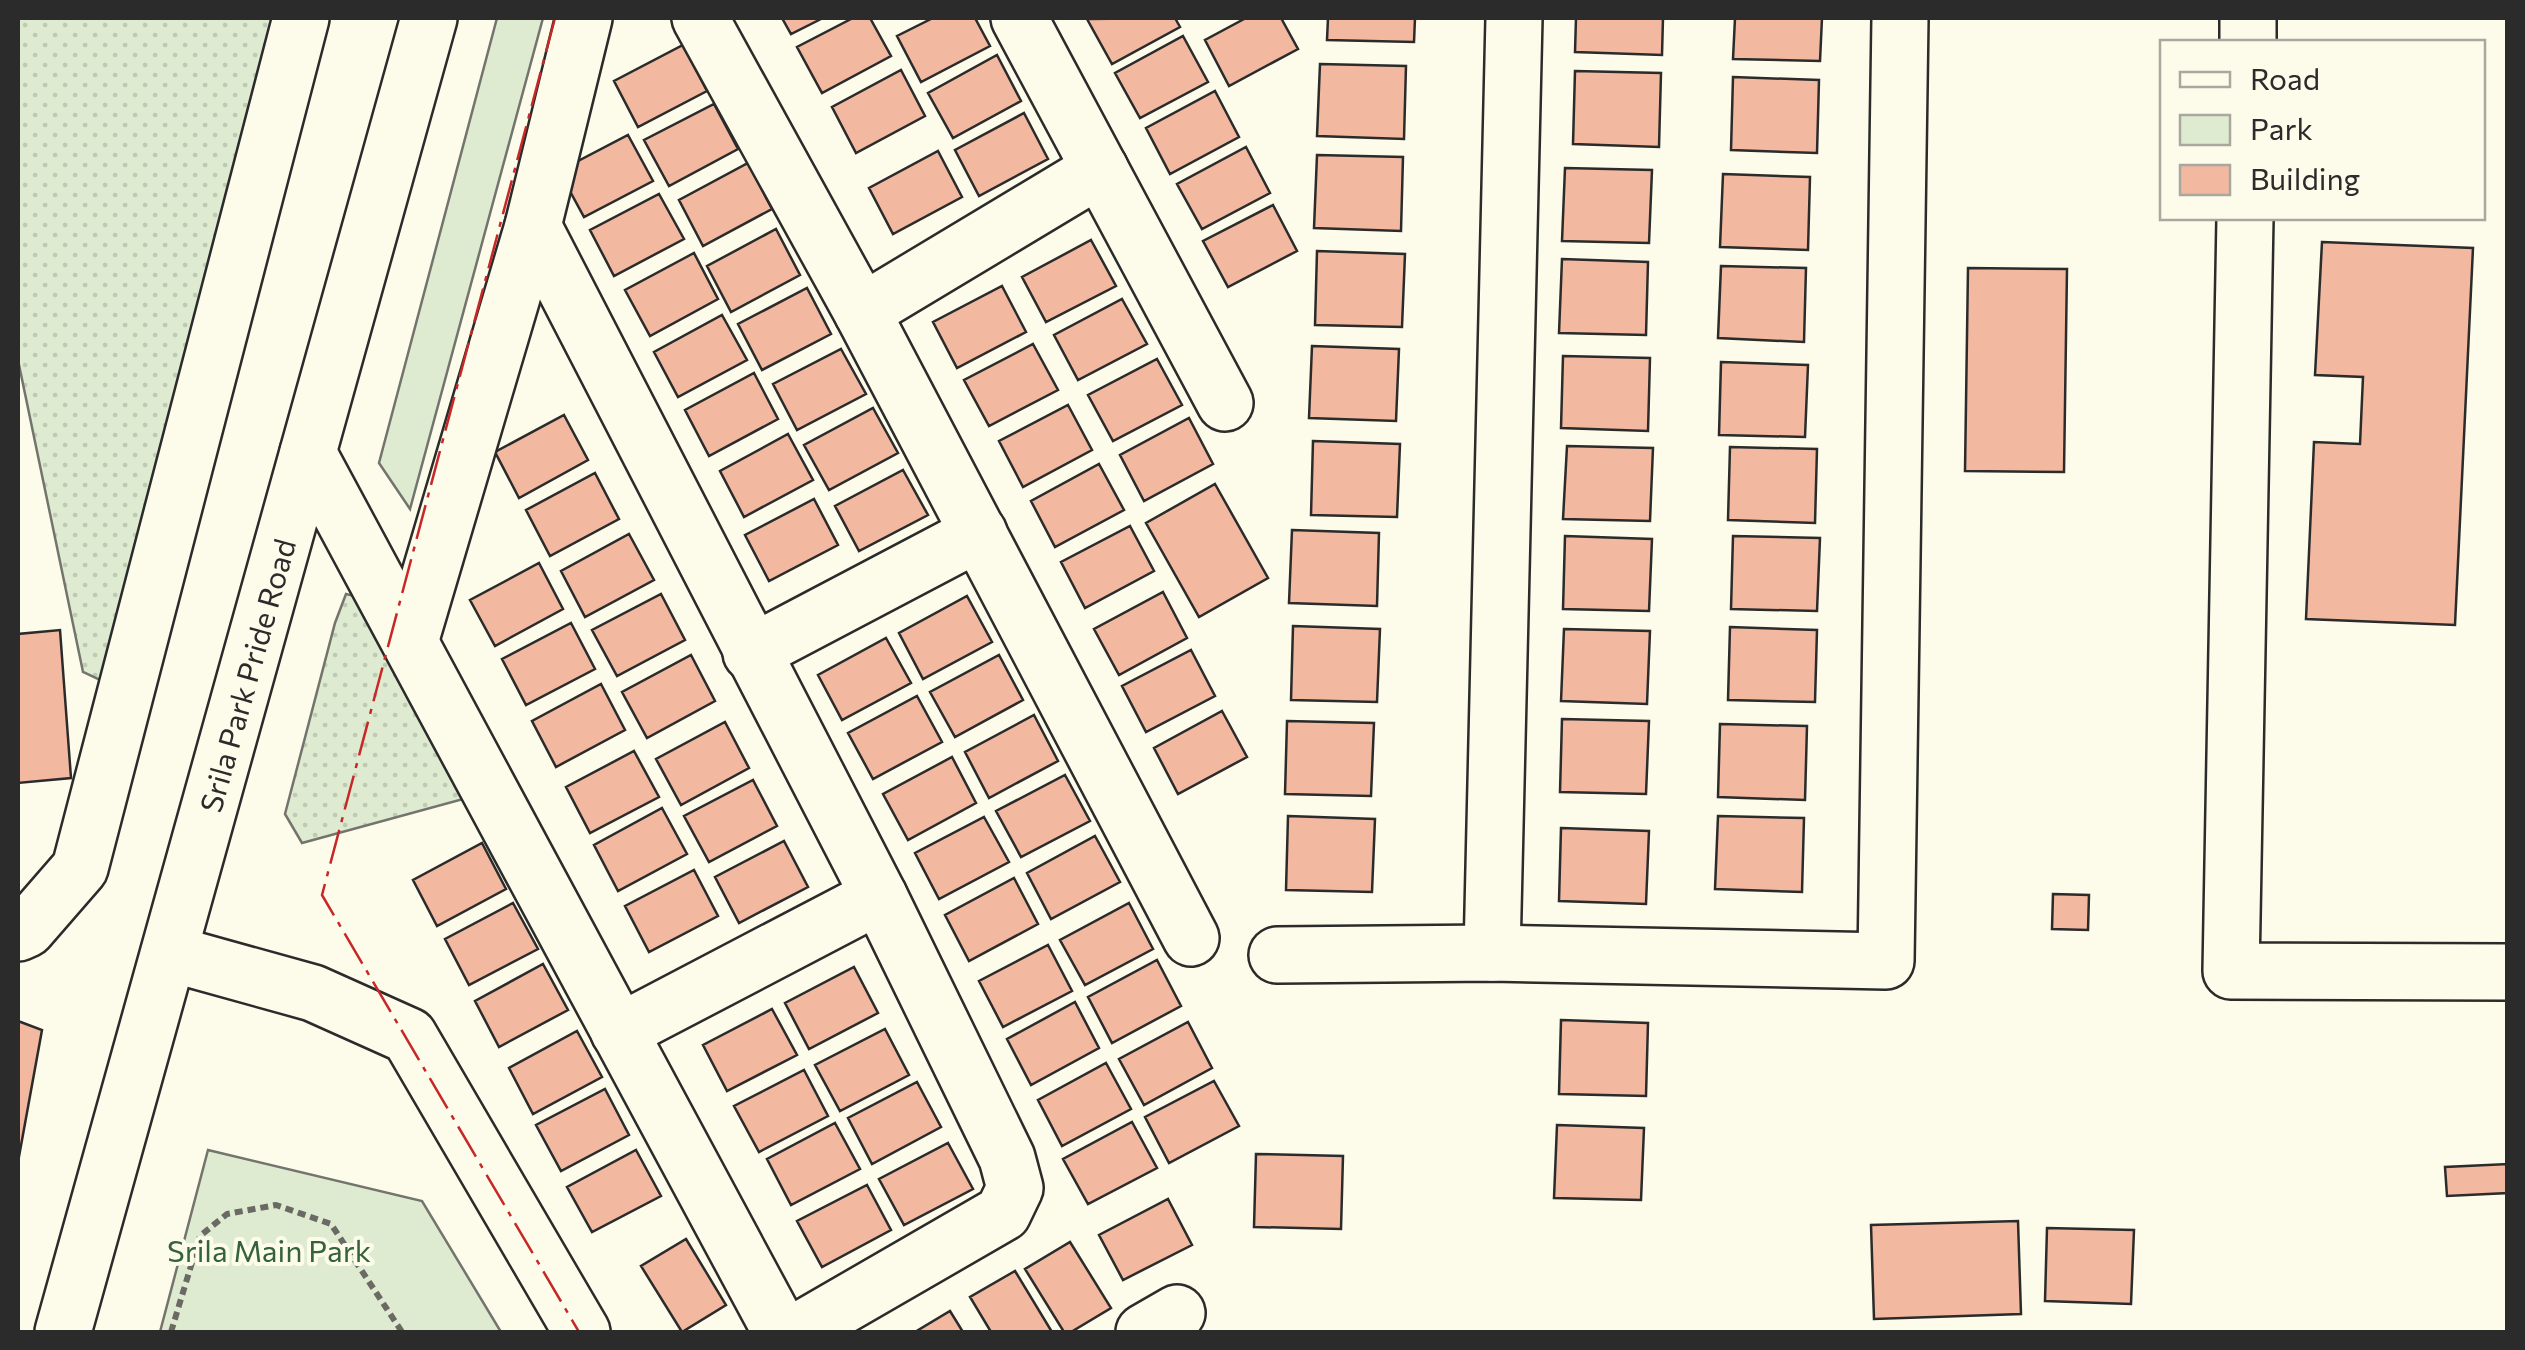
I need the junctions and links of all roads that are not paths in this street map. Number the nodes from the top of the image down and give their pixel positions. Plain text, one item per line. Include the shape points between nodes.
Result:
1 (302, 18) edge
2 (428, 18) edge
3 (584, 18) edge
4 (700, 18) edge
5 (1018, 18) edge
6 (1514, 18) edge
7 (1900, 18) edge
8 (1100, 170) junction
9 (2244, 220) edge
10 (534, 226) junction
11 (862, 312) junction
12 (1225, 403) dead end
13 (308, 453) junction
14 (980, 533) junction
15 (410, 642) junction
16 (751, 654) junction
17 (879, 896) junction
18 (18, 933) edge
19 (1192, 938) dead end
20 (169, 953) junction
21 (1492, 953) junction
22 (1278, 955) dead end
23 (2508, 972) edge
24 (619, 1032) junction
25 (63, 1332) edge
26 (582, 1332) edge
27 (781, 1332) edge
28 (797, 1332) edge

1 - 18 street via 80,868
2 - 13 street, Srila Park Pride Road
3 - 10 street
4 - 11 street
5 - 8 street
6 - 21 street
7 - 21 street via 1886,961
8 - 11 street
8 - 12 street
9 - 23 street via 2231,971
10 - 15 street
10 - 16 street
11 - 14 street
13 - 15 street
13 - 20 street, Srila Park Pride Road
14 - 16 street
14 - 19 street
15 - 24 street
16 - 17 street
17 - 24 street
17 - 28 street via 1007,1158 1015,1188 1004,1213
20 - 25 street, Srila Park Pride Road
20 - 26 street via 314,993 409,1036
21 - 22 street
24 - 27 street

